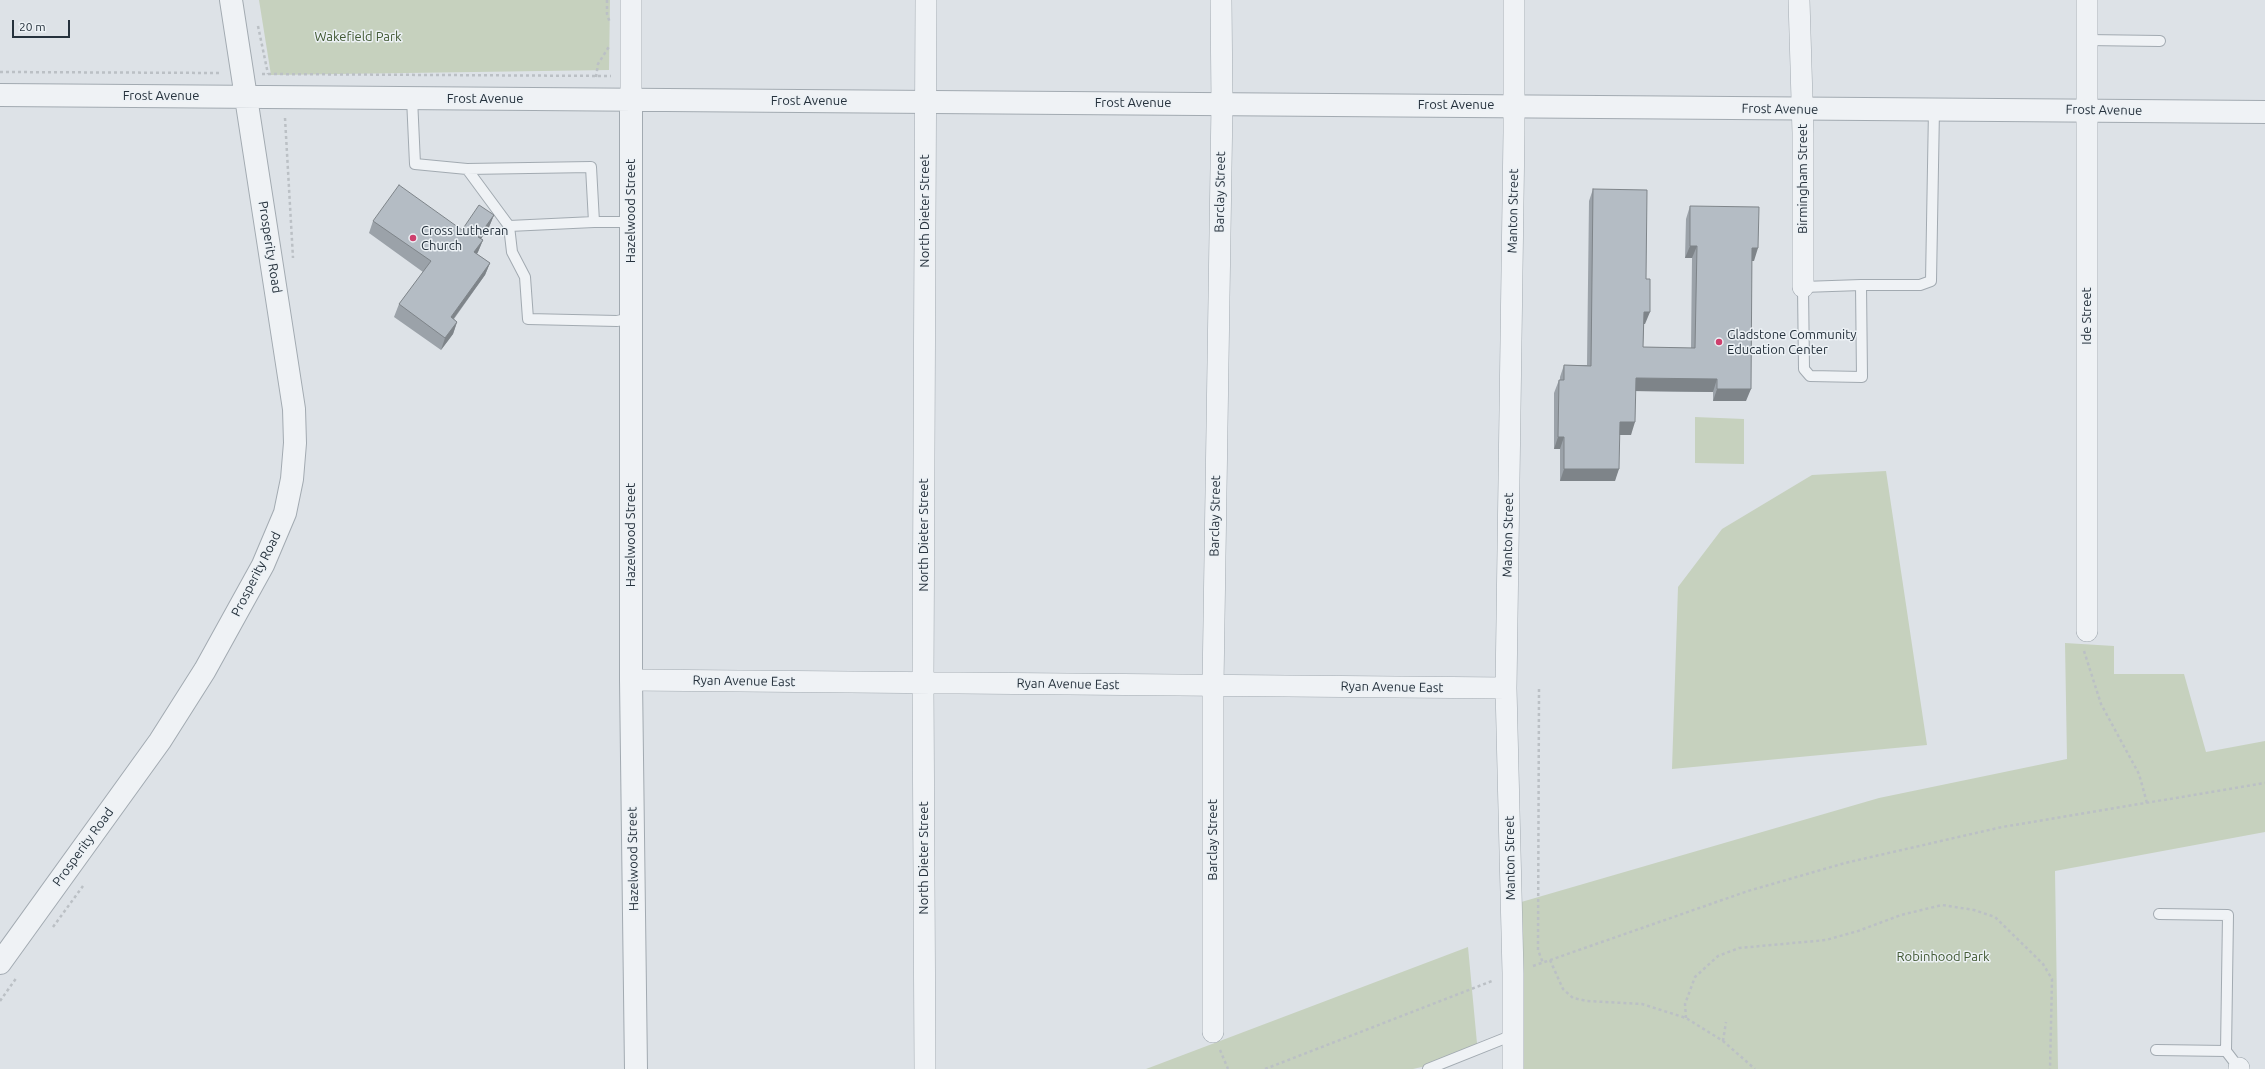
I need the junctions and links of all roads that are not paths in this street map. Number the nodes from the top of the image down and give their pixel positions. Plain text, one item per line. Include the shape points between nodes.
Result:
1 (231, 0) edge
2 (631, 0) edge
3 (926, 0) edge
4 (1221, 0) edge
5 (1514, 0) edge
6 (1799, 0) edge
7 (2087, 0) edge
8 (2087, 40) junction
9 (2160, 41) dead end
10 (0, 95) edge
11 (247, 97) junction
12 (412, 98) junction
13 (631, 100) junction
14 (926, 102) junction
15 (1222, 104) junction
16 (1514, 106) junction
17 (1803, 109) junction
18 (1934, 109) junction
19 (2088, 110) junction
20 (2265, 112) edge
21 (467, 169) junction
22 (594, 222) junction
23 (631, 222) junction
24 (509, 226) junction
25 (1861, 285) junction
26 (1803, 287) junction
27 (631, 318) junction
28 (2087, 631) road end
29 (631, 680) junction
30 (923, 683) junction
31 (1213, 685) junction
32 (1506, 688) junction
33 (2159, 914) dead end
34 (0, 963) edge
35 (1213, 1032) dead end
36 (1513, 1035) junction
37 (2156, 1050) dead end
38 (2226, 1051) junction
39 (2239, 1068) edge
40 (636, 1069) edge
41 (925, 1069) edge
42 (1428, 1069) edge
43 (1512, 1069) edge

1 - 11 street, Prosperity Road
2 - 13 street, Hazelwood Street
3 - 14 street, North Dieter Street
4 - 15 street, Barclay Street
5 - 16 street, Manton Street
6 - 17 street, Birmingham Street
7 - 8 street, Ide Street
8 - 9 lane
8 - 19 street, Ide Street
10 - 11 street, Frost Avenue
11 - 12 street, Frost Avenue
11 - 34 street, Prosperity Road via 294,409 292,479 284,513 263,565 201,676 160,741
12 - 13 street, Frost Avenue
12 - 21 lane via 415,164
13 - 14 street, Frost Avenue
13 - 23 street, Hazelwood Street
14 - 15 street, Frost Avenue
14 - 30 street, North Dieter Street
15 - 16 street, Frost Avenue
15 - 31 street, Barclay Street
16 - 17 street, Frost Avenue
16 - 32 street, Manton Street
17 - 18 street, Frost Avenue
17 - 26 street, Birmingham Street
18 - 19 street, Frost Avenue
18 - 25 lane via 1931,281 1920,285
19 - 20 street, Frost Avenue
19 - 28 street, Ide Street
21 - 22 lane via 591,167
21 - 24 lane
22 - 23 lane
22 - 24 lane
23 - 27 street, Hazelwood Street
24 - 27 lane via 512,252 526,277 528,319 616,321
25 - 26 lane
25 - 26 lane via 1862,377 1810,376 1804,369
27 - 29 street, Hazelwood Street
29 - 30 street, Ryan Avenue East
29 - 40 street, Hazelwood Street
30 - 31 street, Ryan Avenue East
30 - 41 street, North Dieter Street
31 - 32 street, Ryan Avenue East
31 - 35 street, Barclay Street
32 - 36 street, Manton Street
33 - 38 lane via 2228,915
36 - 42 lane
36 - 43 street, Manton Street
37 - 38 lane
38 - 39 lane

